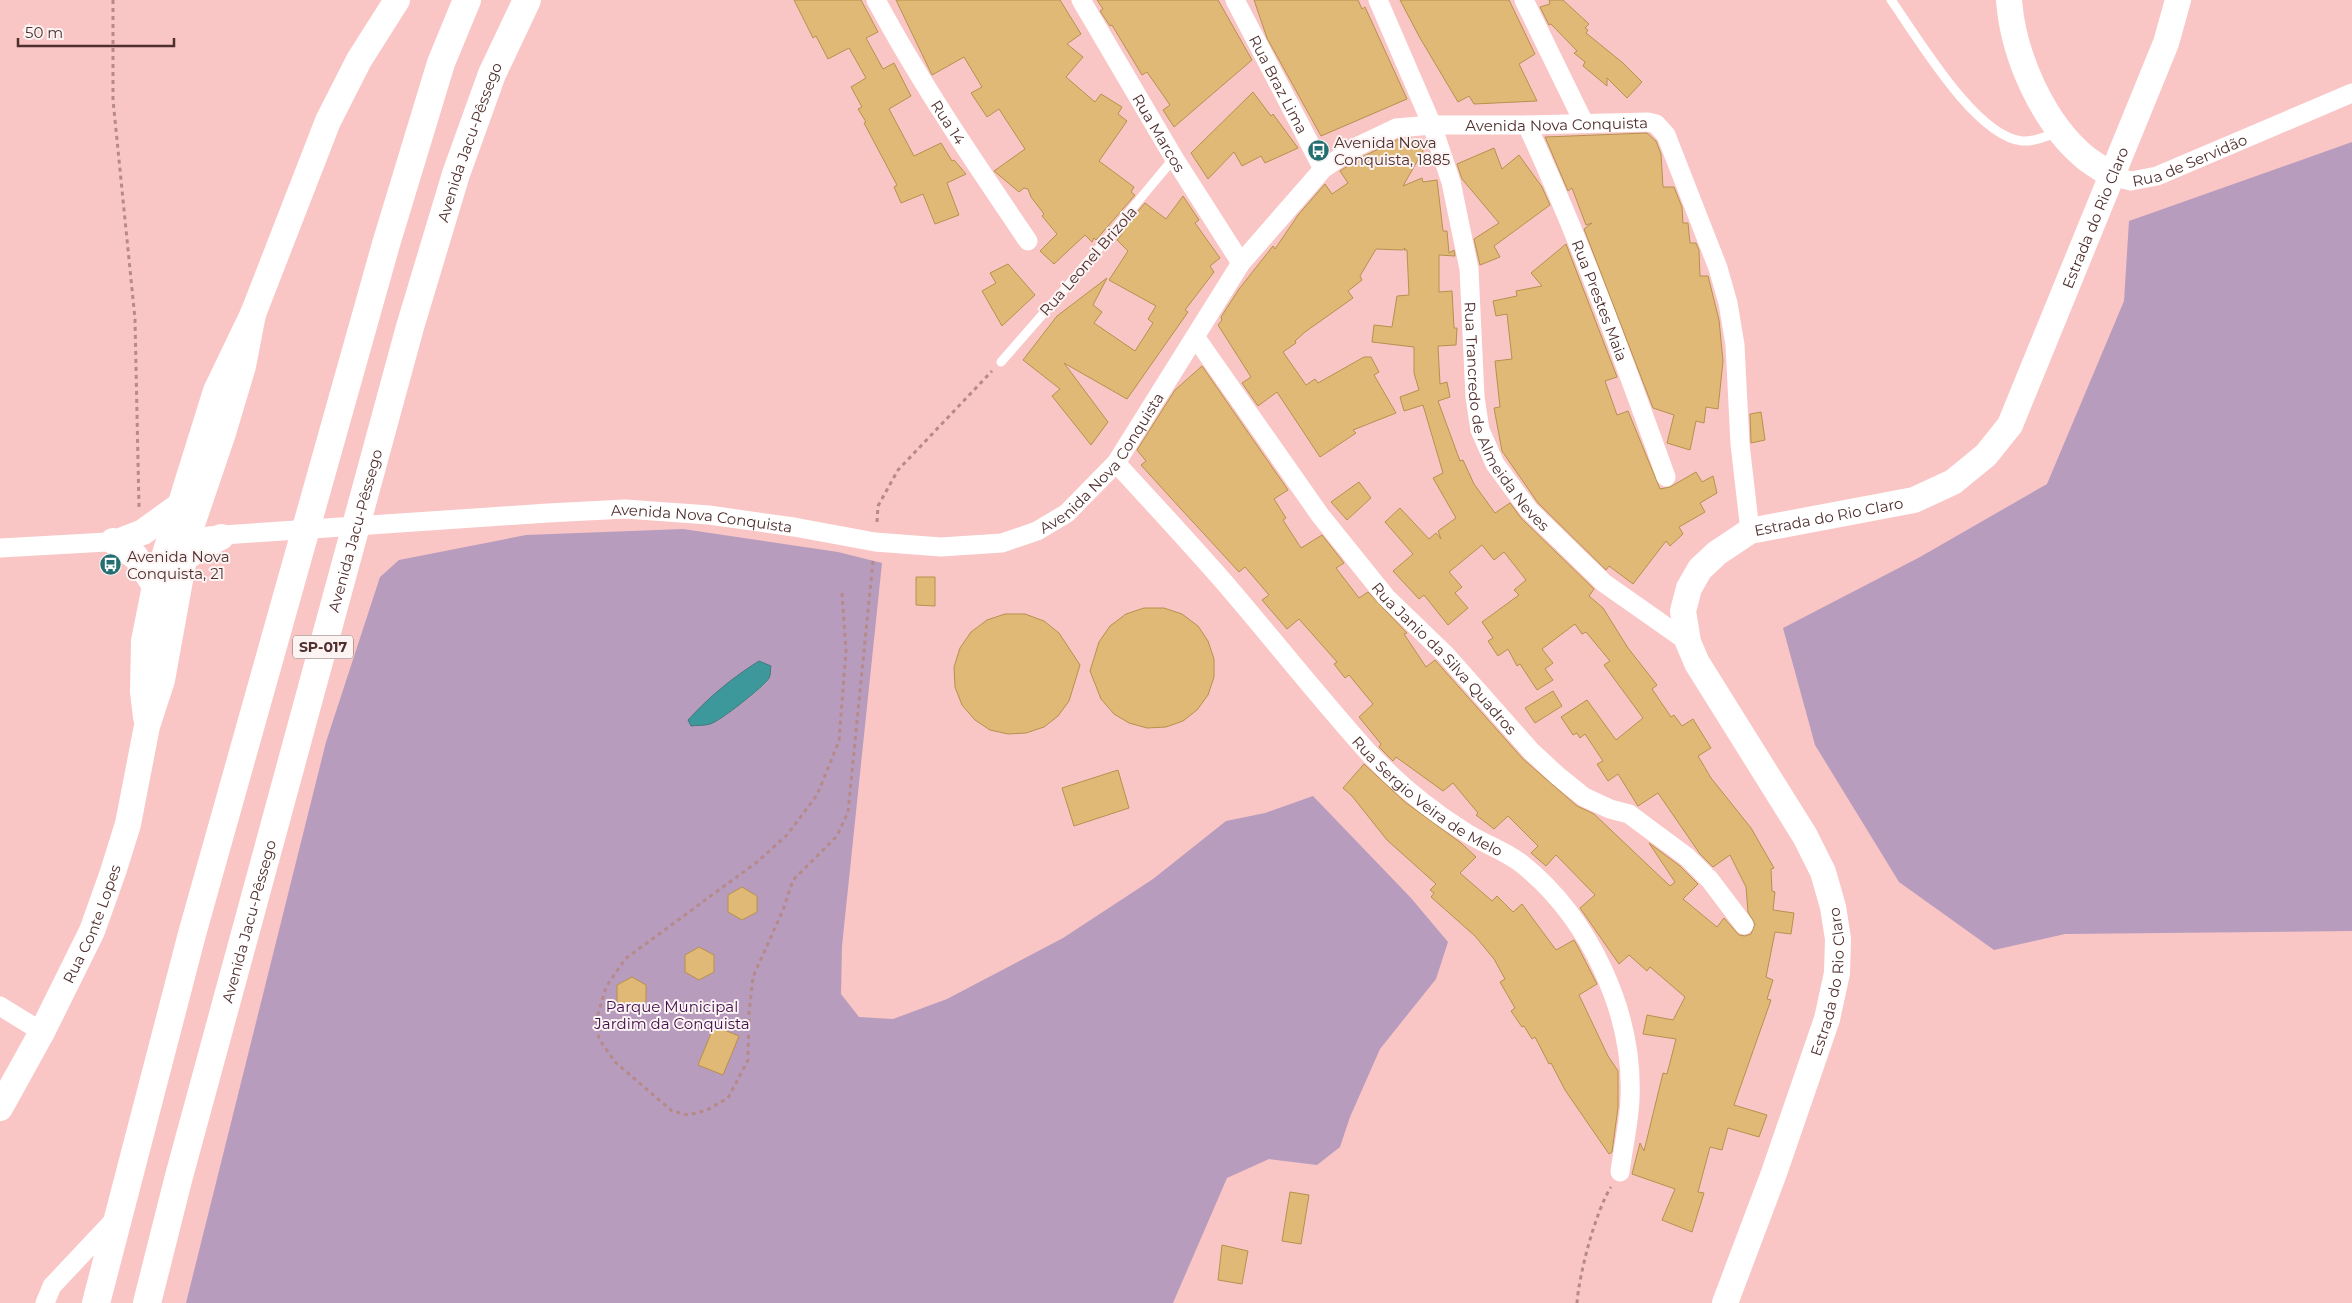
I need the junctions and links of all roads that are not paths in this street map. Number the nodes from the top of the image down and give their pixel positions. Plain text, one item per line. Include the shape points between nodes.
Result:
1 (397, 0) edge
2 (467, 0) edge
3 (527, 0) edge
4 (876, 0) edge
5 (1081, 0) edge
6 (1235, 0) edge
7 (1378, 0) edge
8 (1524, 0) edge
9 (1891, 0) edge
10 (2009, 0) edge
11 (2178, 0) edge
12 (2352, 93) edge
13 (1584, 123) junction
14 (1432, 125) junction
15 (1527, 125) junction
16 (2061, 131) junction
17 (1174, 158) junction
18 (1323, 169) junction
19 (2112, 176) junction
20 (1028, 241) dead end
21 (1241, 263) junction
22 (253, 314) junction
23 (1196, 338) junction
24 (1001, 362) road end
25 (1116, 463) junction
26 (1666, 477) dead end
27 (179, 506) junction
28 (1750, 531) junction
29 (223, 537) joint
30 (124, 538) junction
31 (180, 545) junction
32 (0, 548) edge
33 (154, 586) junction
34 (1688, 642) junction
35 (148, 726) junction
36 (1744, 925) dead end
37 (0, 1006) edge
38 (42, 1032) junction
39 (0, 1108) edge
40 (1620, 1172) road end
41 (120, 1213) junction
42 (45, 1303) edge
43 (96, 1303) edge
44 (148, 1303) edge
45 (1725, 1303) edge

1 - 22 main road via 359,60 328,121
2 - 41 highway, SP-017 via 441,64 381,262 192,934
3 - 44 highway, Avenida Jacu-Pêssego / SP-017 via 492,74 456,174 410,328 178,1180
4 - 20 street, Rua 14 via 898,42
5 - 17 street, Rua Marcos
6 - 18 street, Rua Braz Lima
7 - 14 street, Rua Trancredo de Almeida Neves
8 - 13 street
9 - 16 lane via 1963,101 1984,123 2001,135 2022,141
10 - 16 main road, Rua de Servidão via 2016,42 2026,72 2041,103
11 - 19 main road, Estrada do Rio Claro via 2166,43
12 - 19 street, Rua de Servidão via 2158,176 2131,182
13 - 15 street, Avenida Nova Conquista
13 - 28 street, Avenida Nova Conquista via 1648,122 1656,124 1666,135 1718,268 1728,303 1735,346 1740,444
14 - 15 street, Avenida Nova Conquista
14 - 18 street, Avenida Nova Conquista via 1396,128 1354,148
14 - 34 street, Rua Trancredo de Almeida Neves via 1463,232 1470,279 1480,430 1495,464 1529,510 1583,564 1604,583
15 - 26 street, Rua Prestes Maia via 1591,270
16 - 19 main road, Rua de Servidão via 2086,158
17 - 21 street, Rua Marcos
17 - 24 lane, Rua Leonel Brizola
18 - 21 street, Avenida Nova Conquista
19 - 28 main road, Estrada do Rio Claro via 2010,425 1986,455 1953,482 1914,500
21 - 23 street, Avenida Nova Conquista
22 - 27 main road via 216,391
22 - 31 main road via 237,385
23 - 25 street, Avenida Nova Conquista
23 - 36 street, Rua Janio da Silva Quadros via 1320,514 1386,597 1446,655 1558,776 1584,797 1630,814 1687,857 1710,880
25 - 29 street, Avenida Nova Conquista via 1067,513 1037,532 1002,543 941,547 875,542 710,515 625,510 548,512
25 - 40 street, Rua Sergio Veira de Melo via 1401,786 1464,831 1521,864 1572,918 1608,983 1620,1017 1628,1056 1630,1099
27 - 30 main road
27 - 31 main road
28 - 34 main road, Estrada do Rio Claro via 1717,553 1700,569 1689,588 1683,611
29 - 31 main road via 196,550
30 - 31 street
30 - 32 street
30 - 33 main road
31 - 33 main road, Rua Conte Lopes
31 - 35 main road, Rua Conte Lopes via 162,680
33 - 35 main road, Rua Conte Lopes via 143,661
34 - 45 main road, Estrada do Rio Claro via 1697,663 1805,836 1823,872 1834,907 1838,939 1837,973 1828,1019
35 - 38 main road, Rua Conte Lopes via 128,824 113,872 92,931
37 - 38 street
38 - 39 main road, Rua Conte Lopes
41 - 42 street via 52,1286
41 - 43 highway, SP-017

